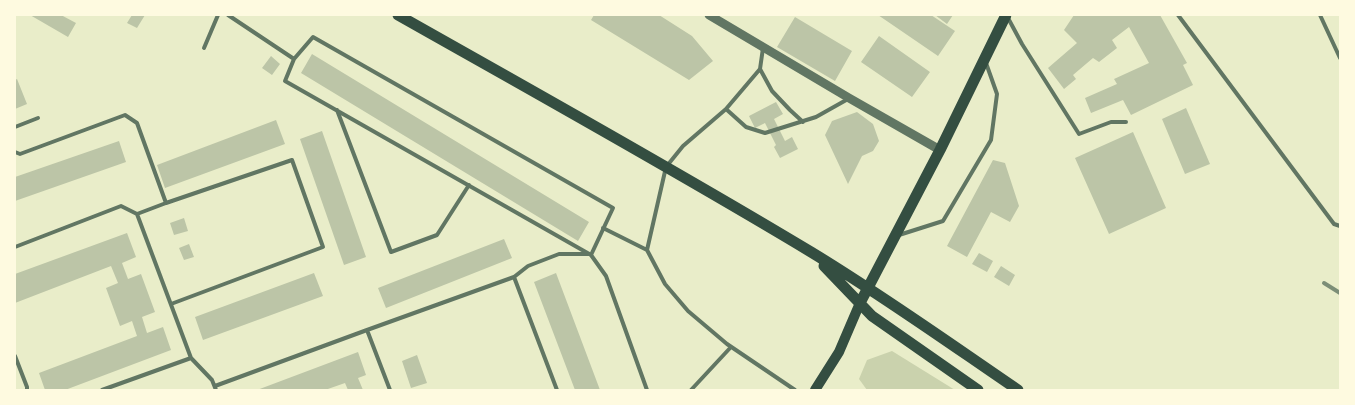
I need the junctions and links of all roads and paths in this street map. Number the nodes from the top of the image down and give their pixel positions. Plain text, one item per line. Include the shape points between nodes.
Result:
1 (218, 15) edge
2 (228, 15) edge
3 (398, 15) edge
4 (709, 15) edge
5 (1006, 15) edge
6 (1178, 15) edge
7 (1320, 15) edge
8 (204, 48) dead end
9 (763, 48) junction
10 (1340, 58) edge
11 (294, 59) junction
12 (985, 60) junction
13 (760, 69) junction
14 (849, 98) junction
15 (726, 109) junction
16 (337, 110) junction
17 (38, 118) dead end
18 (803, 122) junction
19 (1126, 122) dead end
20 (15, 127) edge
21 (940, 150) junction
22 (15, 152) edge
23 (666, 167) junction
24 (469, 186) junction
25 (166, 203) junction
26 (137, 214) junction
27 (1340, 226) edge
28 (603, 228) junction
29 (894, 236) junction
30 (15, 247) edge
31 (647, 250) junction
32 (811, 252) junction
33 (591, 254) junction
34 (514, 277) junction
35 (867, 287) junction
36 (860, 303) junction
37 (171, 304) junction
38 (367, 330) junction
39 (731, 347) junction
40 (15, 356) edge
41 (191, 358) junction
42 (215, 388) edge
43 (27, 390) edge
44 (102, 390) edge
45 (390, 390) edge
46 (557, 390) edge
47 (647, 390) edge
48 (691, 390) edge
49 (795, 390) edge
50 (815, 390) edge
51 (978, 390) edge
52 (1018, 390) edge

1 - 8 lane
2 - 11 lane
3 - 23 main road
4 - 9 street
5 - 12 main road
5 - 19 lane via 1079,134 1111,122
6 - 27 lane via 1334,224
7 - 10 lane
9 - 13 lane
9 - 14 street
11 - 16 lane via 285,81
11 - 28 lane via 313,37 613,208
12 - 21 main road
12 - 29 lane via 997,94 991,140 943,221
13 - 15 lane
13 - 18 lane via 772,91
14 - 18 lane
14 - 21 street
15 - 18 lane via 746,127 765,133
15 - 23 lane via 683,146
16 - 24 lane
16 - 24 lane via 391,252 437,235
17 - 20 lane
21 - 29 main road
22 - 25 lane via 20,154 125,115 137,123
23 - 31 lane
23 - 32 main road
24 - 33 lane
25 - 26 lane
25 - 37 lane via 292,160 323,247
26 - 30 lane via 121,206
26 - 37 lane
28 - 31 lane
28 - 33 lane
29 - 35 main road
31 - 39 lane via 665,284 688,311
32 - 35 main road
32 - 36 main road
33 - 34 lane via 559,254 528,266
33 - 47 lane via 606,276
34 - 38 lane
34 - 46 lane
35 - 36 main road
35 - 52 main road
36 - 50 main road via 842,346
36 - 51 main road via 872,316
37 - 41 lane
38 - 42 lane
38 - 45 lane
39 - 48 lane
39 - 49 lane
40 - 43 lane
41 - 42 lane via 212,380
41 - 44 lane

